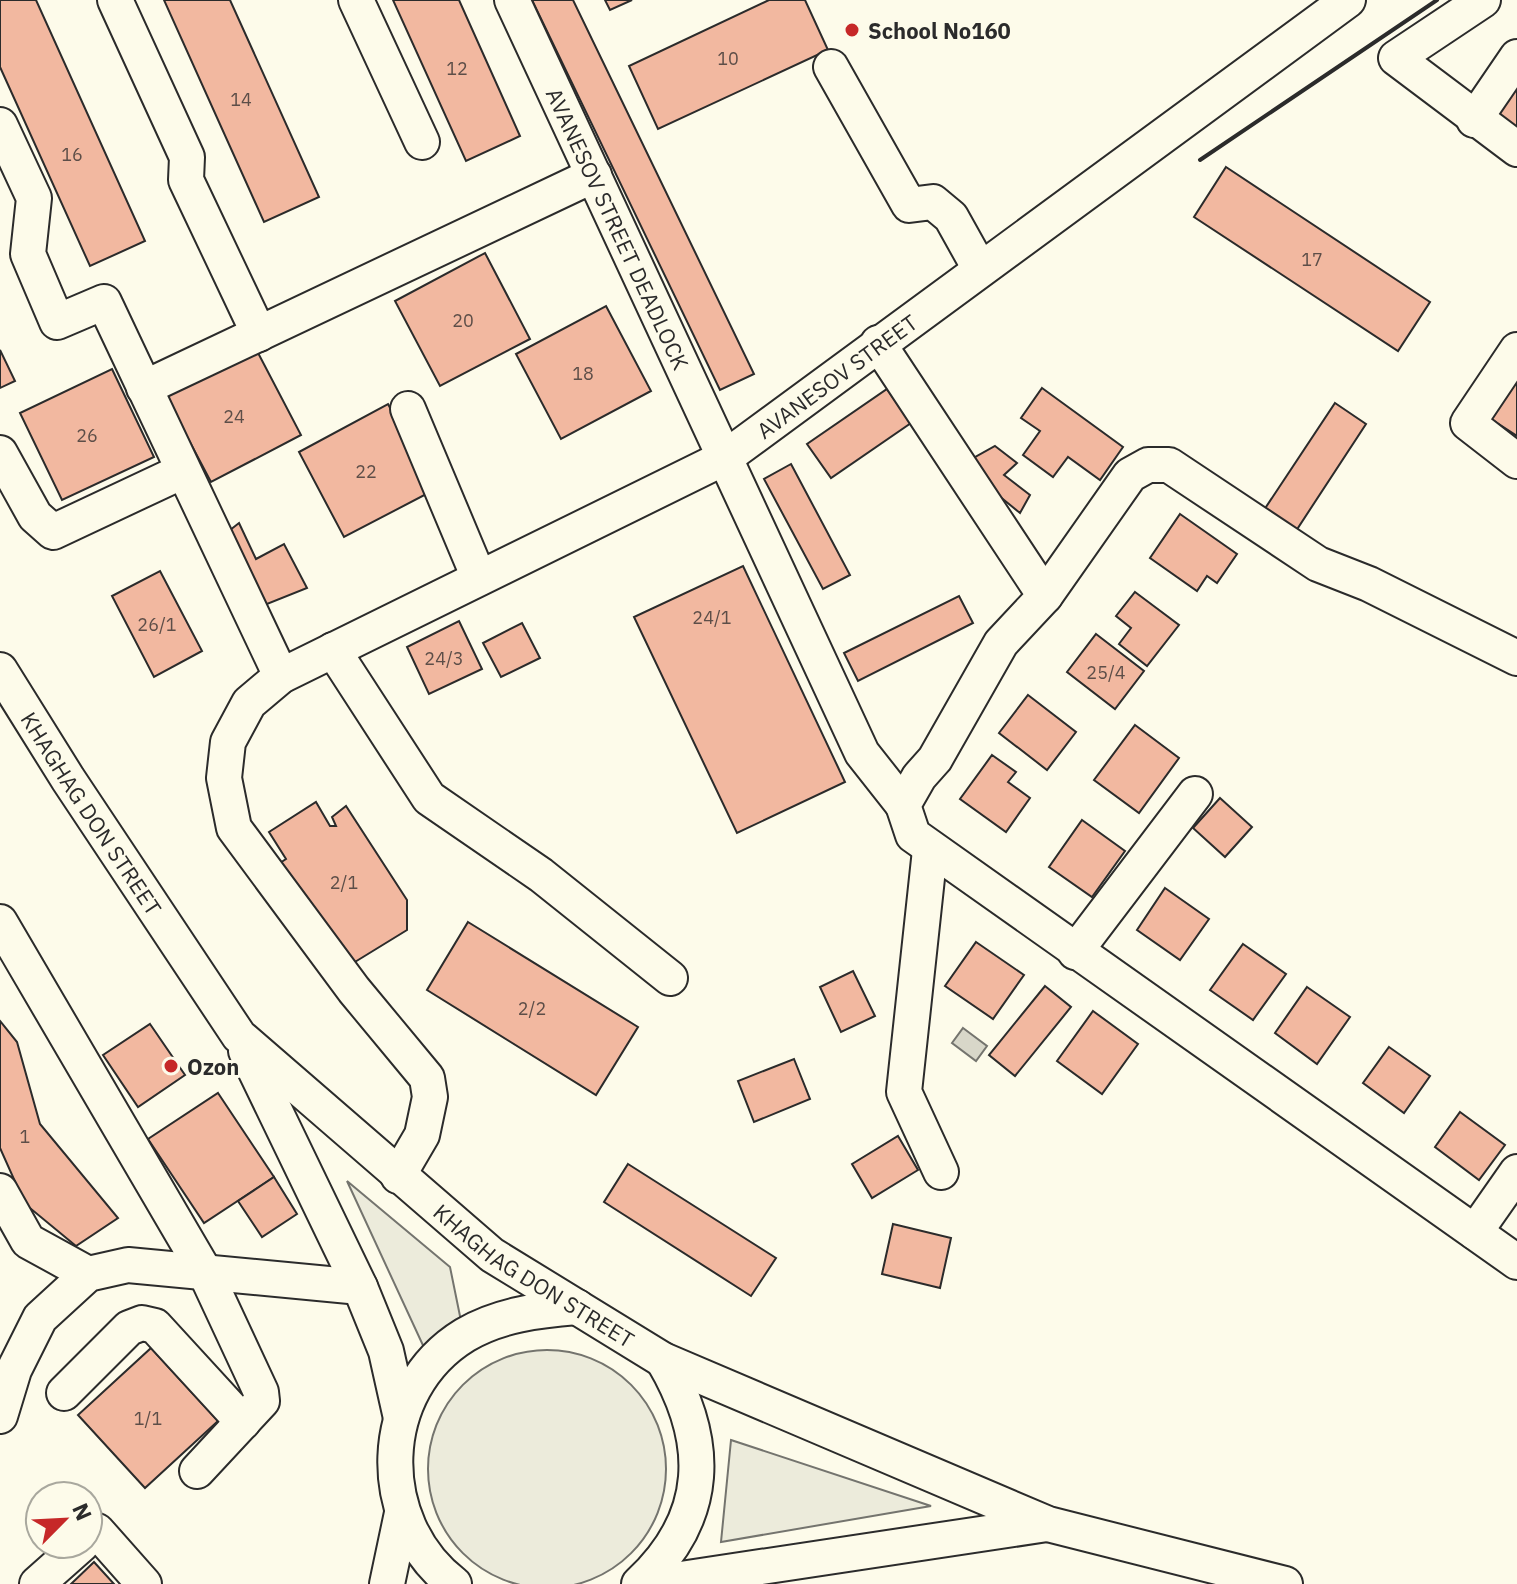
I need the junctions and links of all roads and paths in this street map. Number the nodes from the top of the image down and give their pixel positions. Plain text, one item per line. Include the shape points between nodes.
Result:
1 (115, 0) edge
2 (356, 0) edge
3 (512, 0) edge
4 (1348, 0) edge
5 (1483, 0) edge
6 (1517, 57) edge
7 (831, 67) dead end
8 (1474, 120) junction
9 (0, 125) edge
10 (422, 142) dead end
11 (1517, 149) edge
12 (594, 175) junction
13 (14, 259) edge
14 (980, 269) junction
15 (259, 334) junction
16 (878, 343) junction
17 (1517, 350) edge
18 (144, 388) junction
19 (408, 409) dead end
20 (0, 453) edge
21 (726, 457) junction
22 (1517, 461) edge
23 (183, 471) junction
24 (479, 578) junction
25 (1045, 596) junction
26 (333, 650) junction
27 (1517, 658) edge
28 (0, 670) edge
29 (281, 676) junction
30 (0, 707) edge
31 (37, 727) junction
32 (1195, 794) dead end
33 (903, 805) junction
34 (930, 850) junction
35 (0, 922) edge
36 (1075, 952) junction
37 (670, 978) dead end
38 (239, 1036) junction
39 (941, 1172) dead end
40 (1517, 1172) edge
41 (398, 1176) junction
42 (0, 1191) edge
43 (1475, 1232) junction
44 (1517, 1262) edge
45 (88, 1274) junction
46 (206, 1274) junction
47 (360, 1287) junction
48 (577, 1307) junction
49 (663, 1360) junction
50 (64, 1393) dead end
51 (0, 1416) edge
52 (401, 1418) junction
53 (243, 1422) junction
54 (197, 1471) dead end
55 (402, 1513) junction
56 (1048, 1524) junction
57 (104, 1539) edge
58 (64, 1560) edge
59 (37, 1584) edge
60 (144, 1584) edge
61 (387, 1584) edge
62 (454, 1584) edge
63 (639, 1584) edge
64 (648, 1584) edge
65 (1285, 1584) edge

1 - 15 street via 187,157 186,180
2 - 10 street
3 - 12 street, AVANESOV STREET DEADLOCK
4 - 14 street, AVANESOV STREET
5 - 8 street via 1396,58
6 - 8 street
7 - 14 street via 909,205 933,202 951,217
8 - 11 street
9 - 13 street via 34,198
12 - 15 street
12 - 21 street, AVANESOV STREET DEADLOCK
13 - 18 street via 57,322 104,302
14 - 16 street, AVANESOV STREET
15 - 18 street
16 - 21 street, AVANESOV STREET
16 - 25 street
17 - 22 street via 1468,423
18 - 23 street
19 - 24 street
20 - 23 street via 35,516 53,532
21 - 24 street, AVANESOV STREET
21 - 33 street, AVANESOV STREET DEADLOCK via 862,753
23 - 29 street
24 - 26 street, AVANESOV STREET
25 - 27 street via 1130,475 1148,465 1169,465 1318,564
25 - 33 street via 1001,643
26 - 29 street, AVANESOV STREET
26 - 37 street via 429,798 541,875
28 - 31 street, KHAGHAG DON STREET
29 - 41 street, AVANESOV STREET via 249,703 228,742 224,778 234,828 354,990 427,1078 430,1097 422,1135
30 - 31 street
31 - 38 street, KHAGHAG DON STREET
32 - 36 street
33 - 34 street, AVANESOV STREET DEADLOCK via 913,835
34 - 36 street, AVANESOV STREET DEADLOCK
34 - 39 street via 904,1092
35 - 46 street
36 - 43 street, AVANESOV STREET DEADLOCK
38 - 41 street, KHAGHAG DON STREET
38 - 47 street
40 - 43 street
41 - 48 street, KHAGHAG DON STREET via 492,1255
42 - 45 street via 28,1241
43 - 44 street, AVANESOV STREET DEADLOCK
45 - 46 street via 128,1265
45 - 51 street via 40,1318 14,1370
46 - 47 street
46 - 53 street via 261,1392 262,1401
47 - 52 street via 386,1351
48 - 49 street, KHAGHAG DON STREET
48 - 52 street via 512,1316 464,1336 425,1371
49 - 56 street, KHAGHAG DON STREET
49 - 63 street via 693,1421 697,1472 685,1524 673,1547
50 - 53 street via 129,1328 149,1323
52 - 55 street via 394,1465
53 - 54 street
55 - 61 street
55 - 62 street via 418,1546
56 - 64 street
56 - 65 street, KHAGHAG DON STREET
57 - 60 street
58 - 59 street

